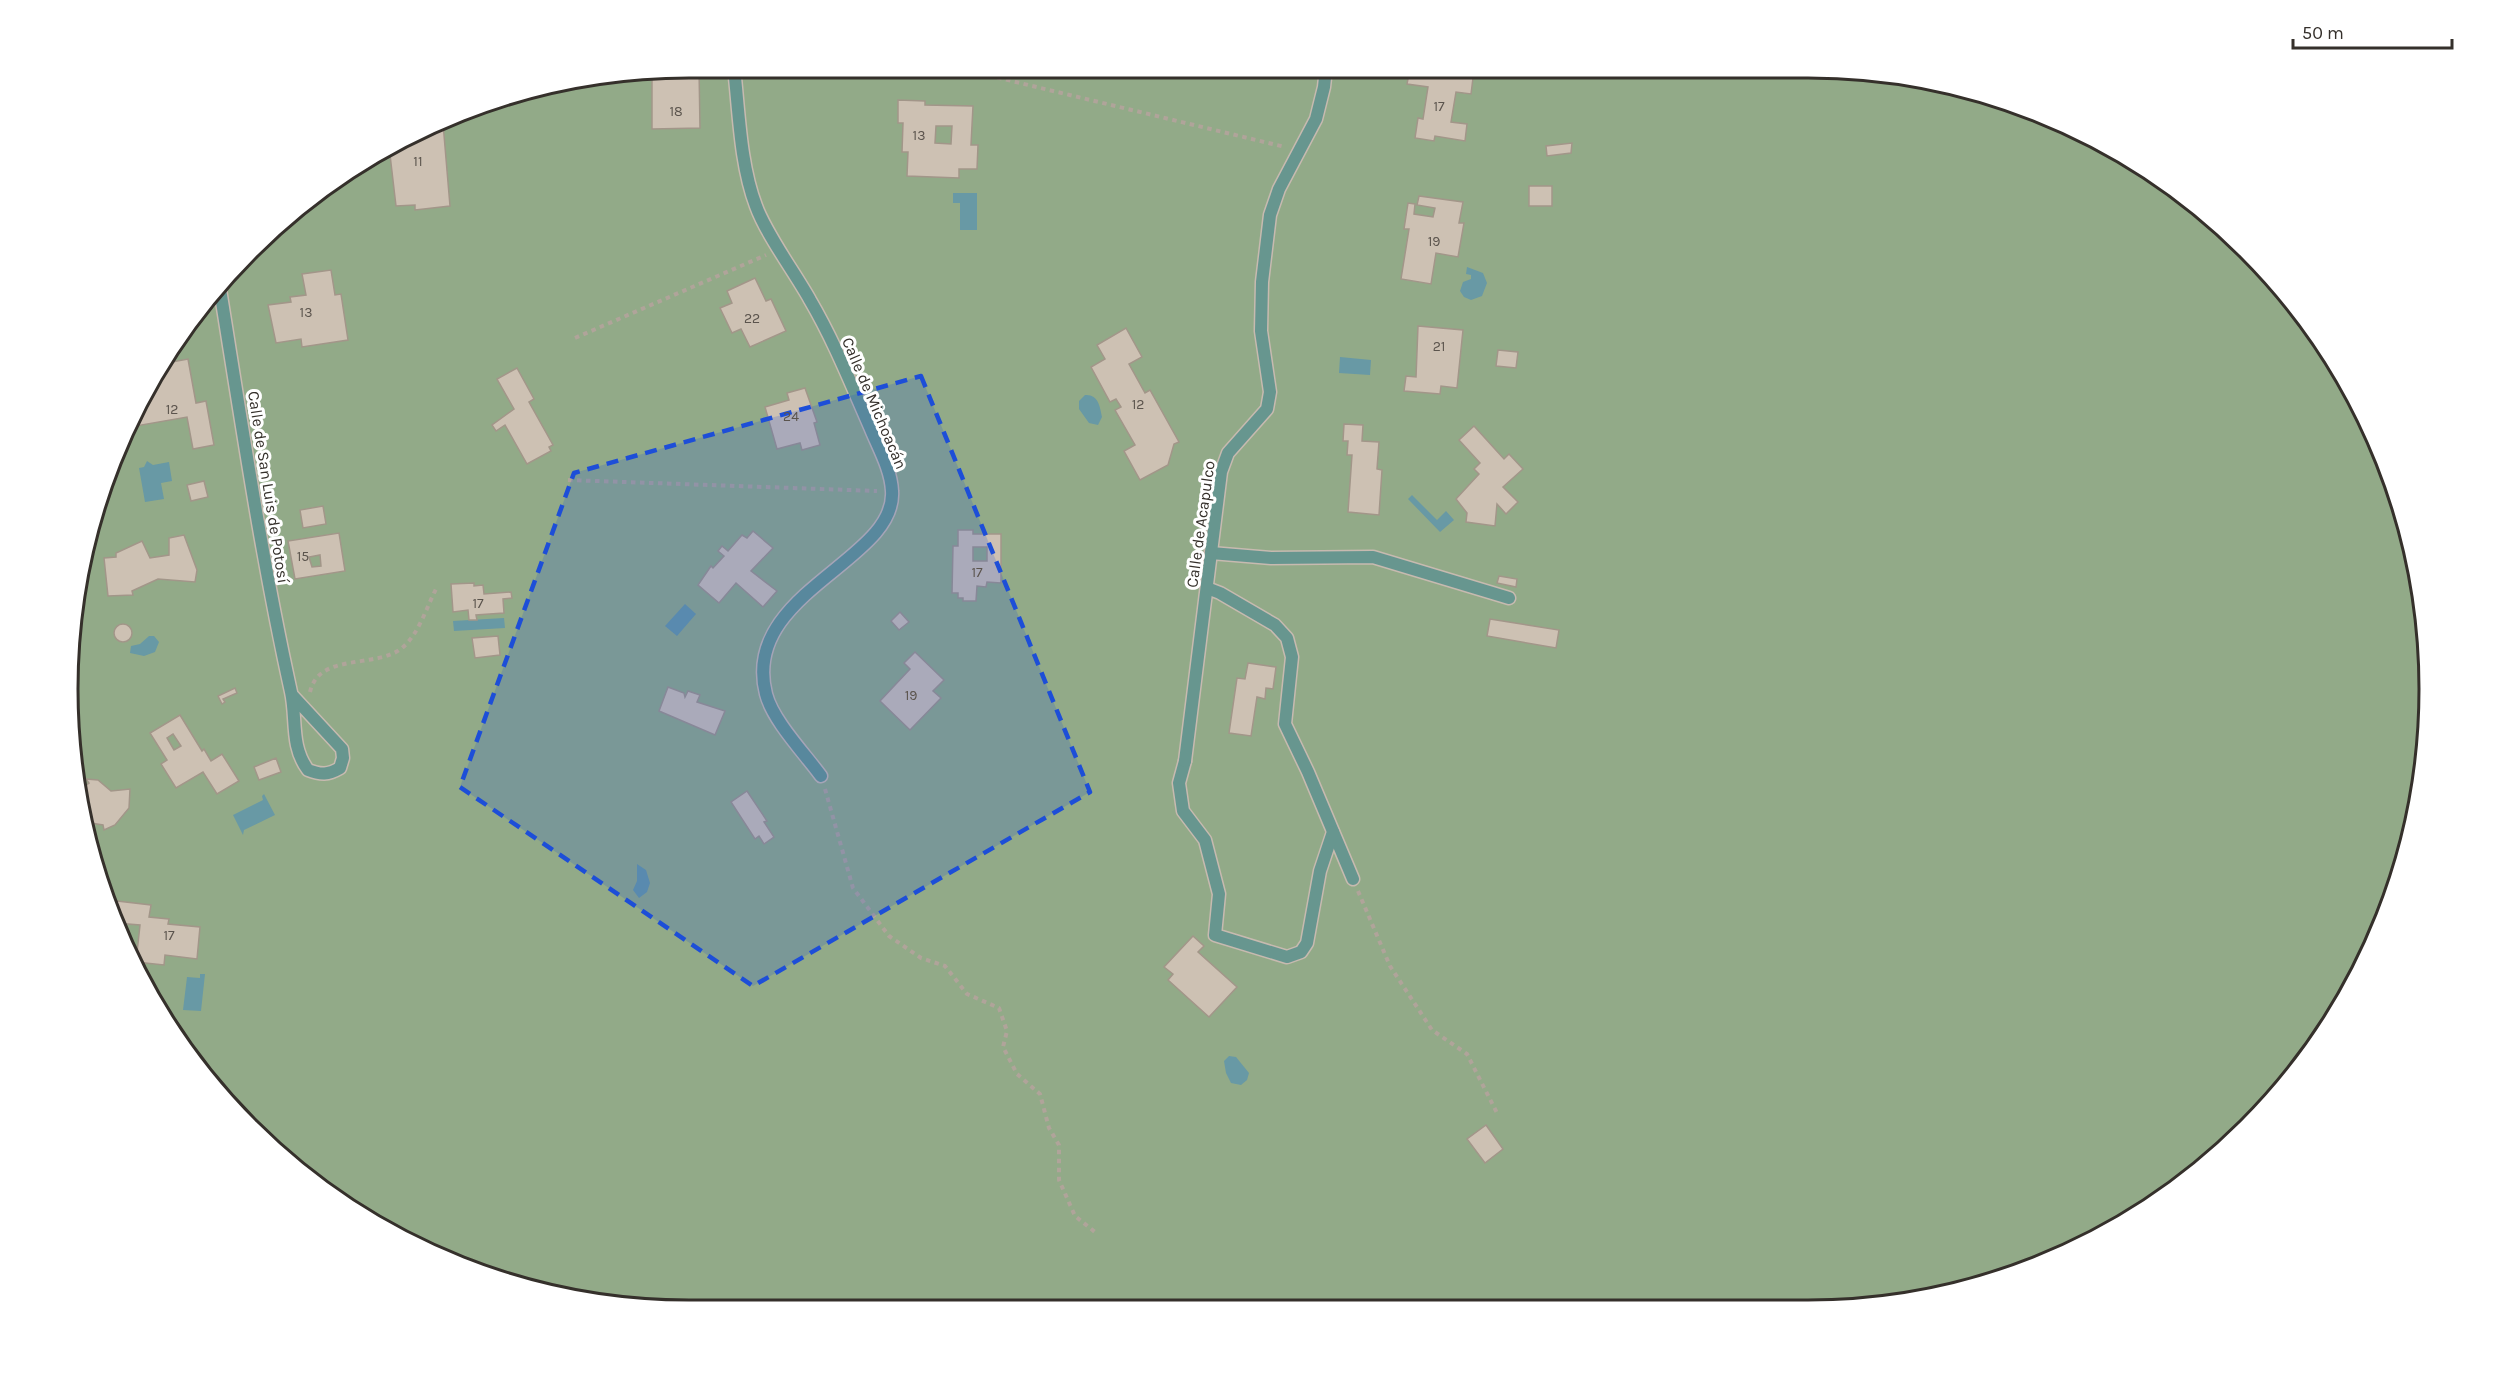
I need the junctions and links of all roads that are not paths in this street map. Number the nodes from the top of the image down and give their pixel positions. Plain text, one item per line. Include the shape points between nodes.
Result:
1 (735, 78) edge
2 (1325, 78) edge
3 (221, 296) edge
4 (1211, 553) junction
5 (1207, 588) junction
6 (1509, 598) dead end
7 (292, 695) junction
8 (821, 776) road end
9 (1333, 832) junction
10 (1353, 879) road end

1 - 8 street, Calle de Michoacán via 756,207 833,342 887,468 892,491 890,512 876,531 784,615 764,654 766,696 774,713
2 - 4 street, Calle de Acapulco via 1316,119 1279,189 1269,226 1261,331 1270,392 1267,409 1228,453 1221,472
3 - 7 street, Calle de San Luis de Potosí via 271,600
4 - 5 street, Calle de Acapulco
4 - 6 street via 1270,558 1373,557
5 - 9 street via 1275,625 1287,638 1292,657 1284,724
5 - 9 street, Calle de Acapulco via 1179,783 1183,811 1205,840 1219,894 1215,934 1287,957 1301,952 1307,943 1320,872
7 - 7 street, Calle de San Luis de Potosí via 296,747 301,761 308,770 319,774 340,768 342,749
9 - 10 street

